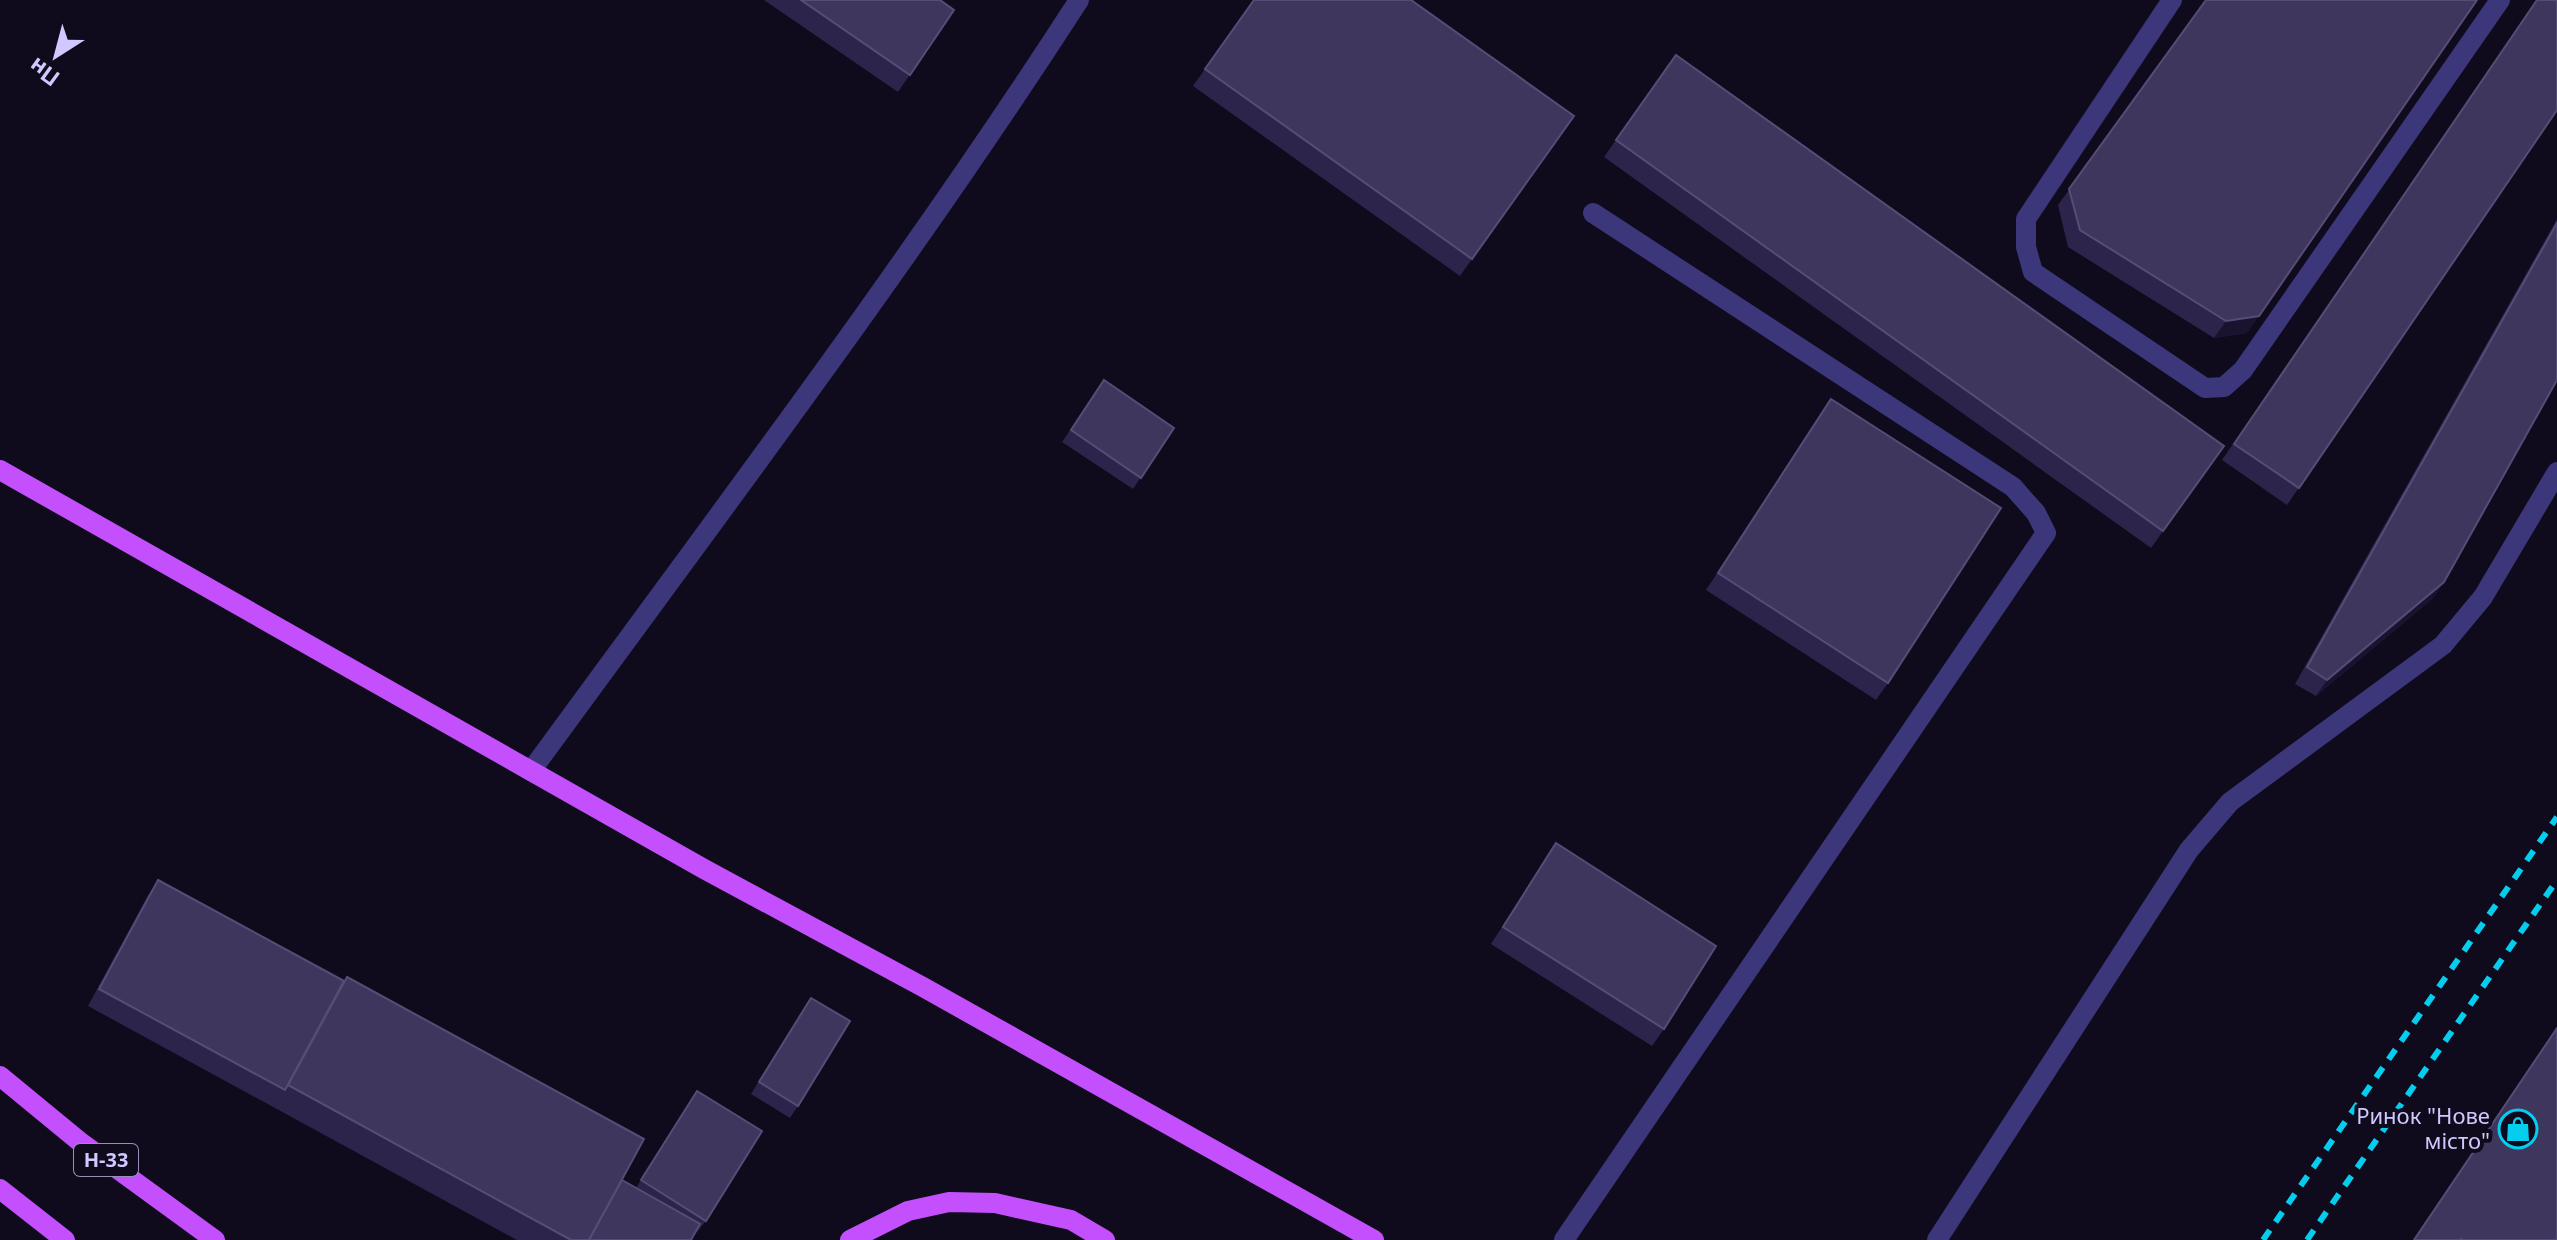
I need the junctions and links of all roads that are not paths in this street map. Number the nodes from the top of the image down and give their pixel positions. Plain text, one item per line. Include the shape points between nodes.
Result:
1 (1079, 0) edge
2 (2172, 0) edge
3 (2500, 0) edge
4 (1593, 213) dead end
5 (0, 470) edge
6 (2557, 472) edge
7 (531, 771) junction
8 (0, 1076) edge
9 (0, 1189) edge
10 (65, 1240) edge
11 (215, 1240) edge
12 (850, 1240) edge
13 (1105, 1240) edge
14 (1374, 1240) edge
15 (1564, 1240) edge
16 (1937, 1240) edge

1 - 7 lane via 889,280
2 - 3 lane via 2026,219 2026,247 2033,272 2205,388 2224,387 2243,370
4 - 15 lane via 2013,487 2046,533
5 - 7 main road
6 - 16 lane via 2483,597 2443,645 2230,802 2189,850
7 - 14 main road
8 - 11 main road, Н-33
9 - 10 main road
12 - 13 main road via 908,1211 949,1202 995,1203 1071,1220

